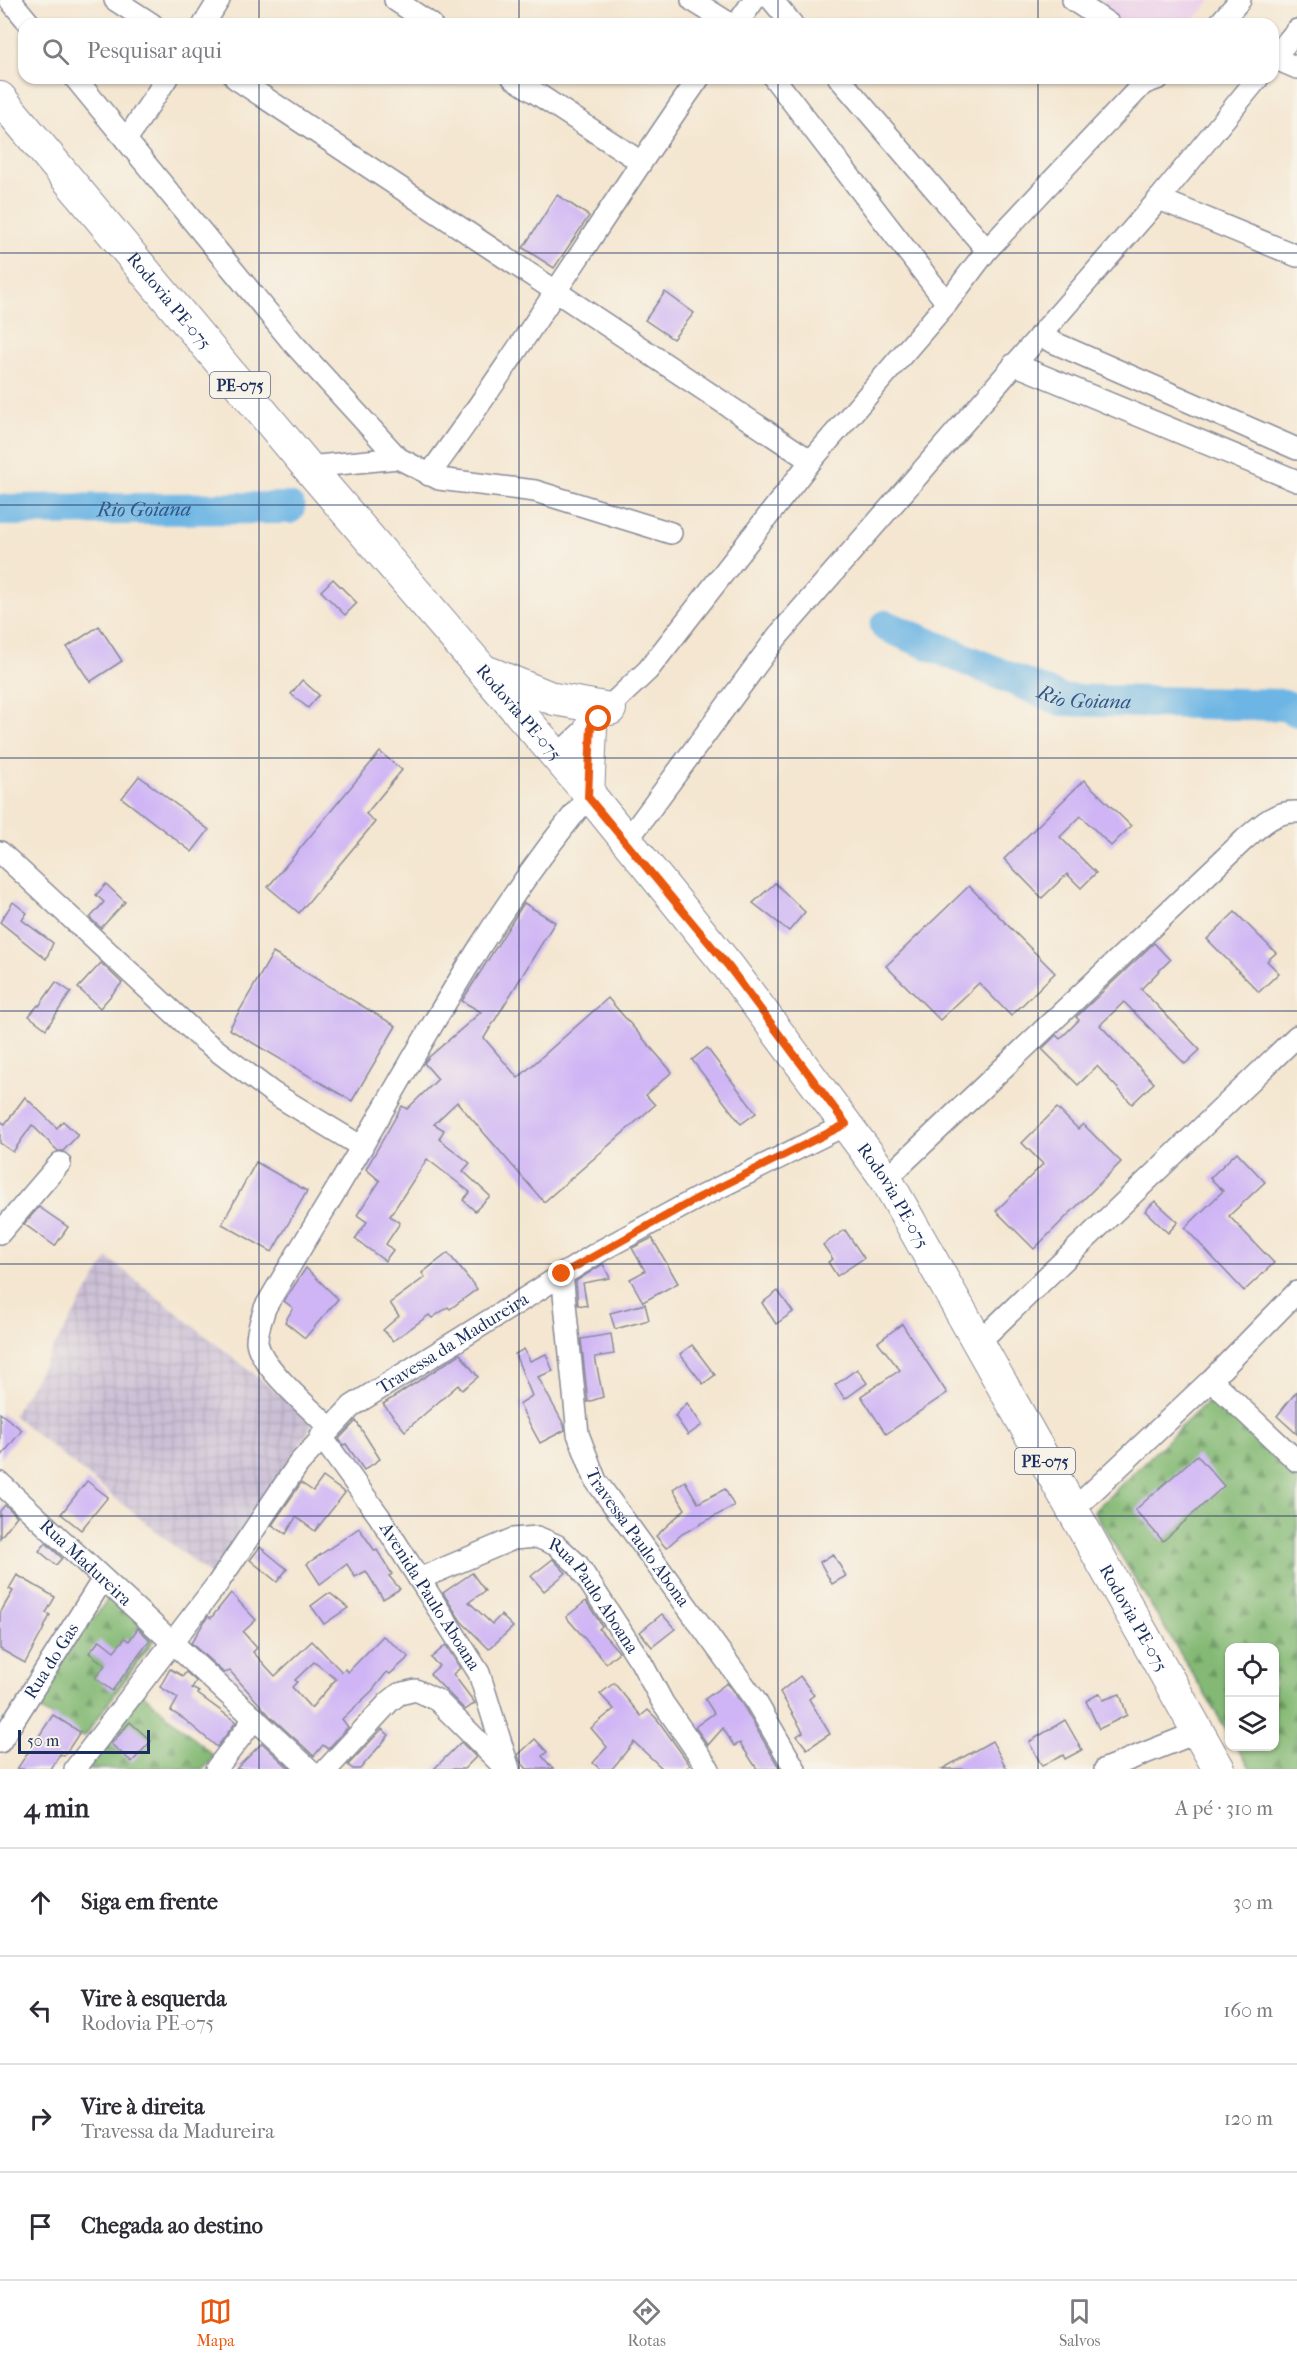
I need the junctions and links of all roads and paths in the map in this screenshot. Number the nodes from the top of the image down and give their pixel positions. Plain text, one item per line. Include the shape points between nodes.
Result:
1 (10, 0) edge
2 (115, 0) edge
3 (219, 0) edge
4 (395, 0) edge
5 (692, 0) edge
6 (754, 0) edge
7 (772, 0) edge
8 (1073, 0) edge
9 (1240, 0) edge
10 (25, 18) edge
11 (143, 18) edge
12 (208, 18) edge
13 (422, 18) edge
14 (720, 18) edge
15 (741, 18) edge
16 (787, 18) edge
17 (1100, 18) edge
18 (1224, 18) edge
19 (1297, 30) edge
20 (1279, 53) edge
21 (1279, 61) edge
22 (1297, 68) edge
23 (80, 84) edge
24 (163, 84) edge
25 (244, 84) edge
26 (522, 84) edge
27 (695, 84) edge
28 (779, 84) edge
29 (844, 84) edge
30 (1145, 84) edge
31 (1253, 84) edge
32 (6, 114) edge
33 (126, 140) junction
34 (640, 162) junction
35 (1159, 199) junction
36 (987, 250) junction
37 (1297, 256) edge
38 (557, 292) junction
39 (947, 303) junction
40 (1040, 336) junction
41 (1014, 364) junction
42 (1297, 449) edge
43 (398, 458) junction
44 (811, 461) junction
45 (308, 467) junction
46 (429, 475) junction
47 (1297, 481) edge
48 (671, 533) dead end
49 (483, 671) junction
50 (601, 718) junction
51 (557, 756) junction
52 (588, 797) junction
53 (1297, 812) edge
54 (626, 842) junction
55 (0, 852) edge
56 (1297, 1036) edge
57 (846, 1124) junction
58 (362, 1147) junction
59 (60, 1163) dead end
60 (886, 1179) junction
61 (0, 1233) edge
62 (562, 1274) junction
63 (1297, 1292) edge
64 (978, 1343) junction
65 (1211, 1380) junction
66 (326, 1432) junction
67 (1297, 1461) edge
68 (0, 1483) edge
69 (1073, 1510) junction
70 (103, 1578) junction
71 (419, 1579) junction
72 (173, 1643) junction
73 (255, 1718) junction
74 (1198, 1732) junction
75 (0, 1742) edge
76 (75, 1769) edge
77 (216, 1769) edge
78 (309, 1769) edge
79 (327, 1769) edge
80 (508, 1769) edge
81 (709, 1769) edge
82 (795, 1769) edge
83 (1105, 1769) edge
84 (1219, 1769) edge

1 - 10 street
2 - 11 street
3 - 12 street
4 - 13 street
5 - 14 street
6 - 15 street
7 - 16 street
8 - 17 street
9 - 18 street
19 - 20 street
21 - 22 street
23 - 33 street
24 - 33 street
25 - 38 street
26 - 34 street
27 - 34 street
28 - 39 street
29 - 36 street
30 - 36 street
31 - 35 street
32 - 45 main road, Rodovia PE-075 / PE-075
33 - 43 street via 293,343
34 - 38 street
35 - 37 street
35 - 40 street
36 - 39 street
38 - 44 street
38 - 46 street
39 - 44 street
40 - 41 street
40 - 42 street
41 - 47 street
41 - 54 street via 777,637
43 - 45 street
43 - 46 street
44 - 50 street via 648,670
45 - 49 main road, Rodovia PE-075 / PE-075
46 - 48 street via 545,494
49 - 50 main road
49 - 51 main road, Rodovia PE-075 / PE-075
50 - 51 street
50 - 52 main road
51 - 52 main road, Rodovia PE-075 / PE-075
52 - 54 main road, Rodovia PE-075 / PE-075
52 - 58 street, Avenida Paulo Aboana via 499,917
53 - 60 street via 1284,811 1244,840
54 - 57 main road, Rodovia PE-075 / PE-075 via 729,967
55 - 58 street via 228,1060 273,1093
56 - 64 street
57 - 60 main road, Rodovia PE-075 / PE-075
57 - 62 street, Travessa da Madureira via 698,1198
58 - 66 street, Avenida Paulo Aboana via 265,1308 257,1341 271,1367
59 - 61 street
60 - 64 main road, Rodovia PE-075 / PE-075
62 - 66 street, Travessa da Madureira via 352,1406
62 - 82 street, Travessa Paulo Abona via 574,1411 578,1434 596,1481 755,1700
63 - 65 street
64 - 69 main road, Rodovia PE-075 / PE-075
65 - 67 street
65 - 69 street
66 - 71 street, Avenida Paulo Aboana
66 - 72 street, Travessa da Madureira via 298,1463
68 - 70 street, Rua Madureira
69 - 74 main road, Rodovia PE-075 / PE-075
70 - 72 street, Rua Madureira
70 - 75 street, Rua do Gas
71 - 80 street, Avenida Paulo Aboana via 479,1673
71 - 81 street, Rua Paulo Aboana via 513,1539 537,1538 556,1545 578,1565 663,1703
72 - 73 street, Rua Madureira
72 - 76 street
73 - 77 street
73 - 78 street, Rua Madureira
74 - 83 street
74 - 84 main road, Rodovia PE-075 / PE-075
79 - 80 street via 389,1702 408,1690 425,1692 437,1700

